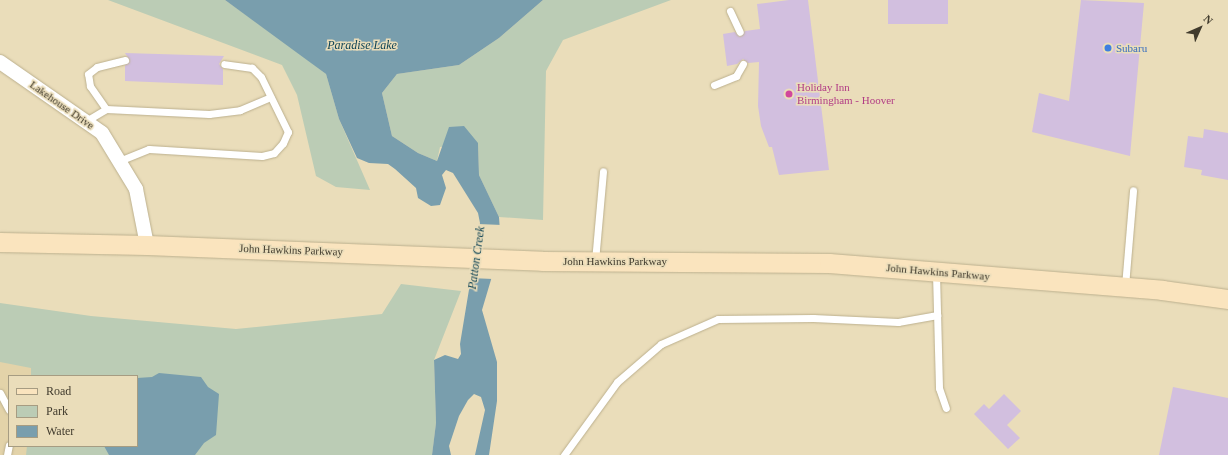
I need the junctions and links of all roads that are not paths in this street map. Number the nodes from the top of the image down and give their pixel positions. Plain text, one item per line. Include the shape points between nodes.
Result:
1 (730, 11) dead end
2 (740, 32) dead end
3 (125, 60) dead end
4 (0, 62) edge
5 (224, 64) dead end
6 (744, 64) dead end
7 (714, 86) dead end
8 (270, 97) junction
9 (106, 110) junction
10 (86, 121) junction
11 (119, 161) junction
12 (603, 171) dead end
13 (1133, 190) dead end
14 (0, 242) edge
15 (148, 245) junction
16 (595, 261) junction
17 (936, 272) junction
18 (1125, 287) junction
19 (1228, 299) edge
20 (937, 315) junction
21 (0, 393) edge
22 (8, 408) edge
23 (946, 408) dead end
24 (564, 455) edge

1 - 2 lane
3 - 9 lane via 97,67 88,74 90,86
4 - 10 street, Lakehouse Drive
5 - 8 lane via 252,68 261,77
6 - 7 lane via 736,76
8 - 9 lane via 240,110 209,114
8 - 11 lane via 288,132 274,153 262,156 149,149
9 - 10 lane
10 - 11 street, Lakehouse Drive via 102,132
11 - 15 street, Lakehouse Drive via 136,189
12 - 16 lane
13 - 18 lane
14 - 15 main road, John Hawkins Parkway
15 - 16 main road, John Hawkins Parkway
16 - 17 main road, John Hawkins Parkway via 829,263
17 - 18 main road, John Hawkins Parkway
17 - 20 lane
18 - 19 main road, John Hawkins Parkway
20 - 23 lane via 939,388
20 - 24 lane via 898,322 813,318 718,319 661,344 617,382
21 - 22 lane

